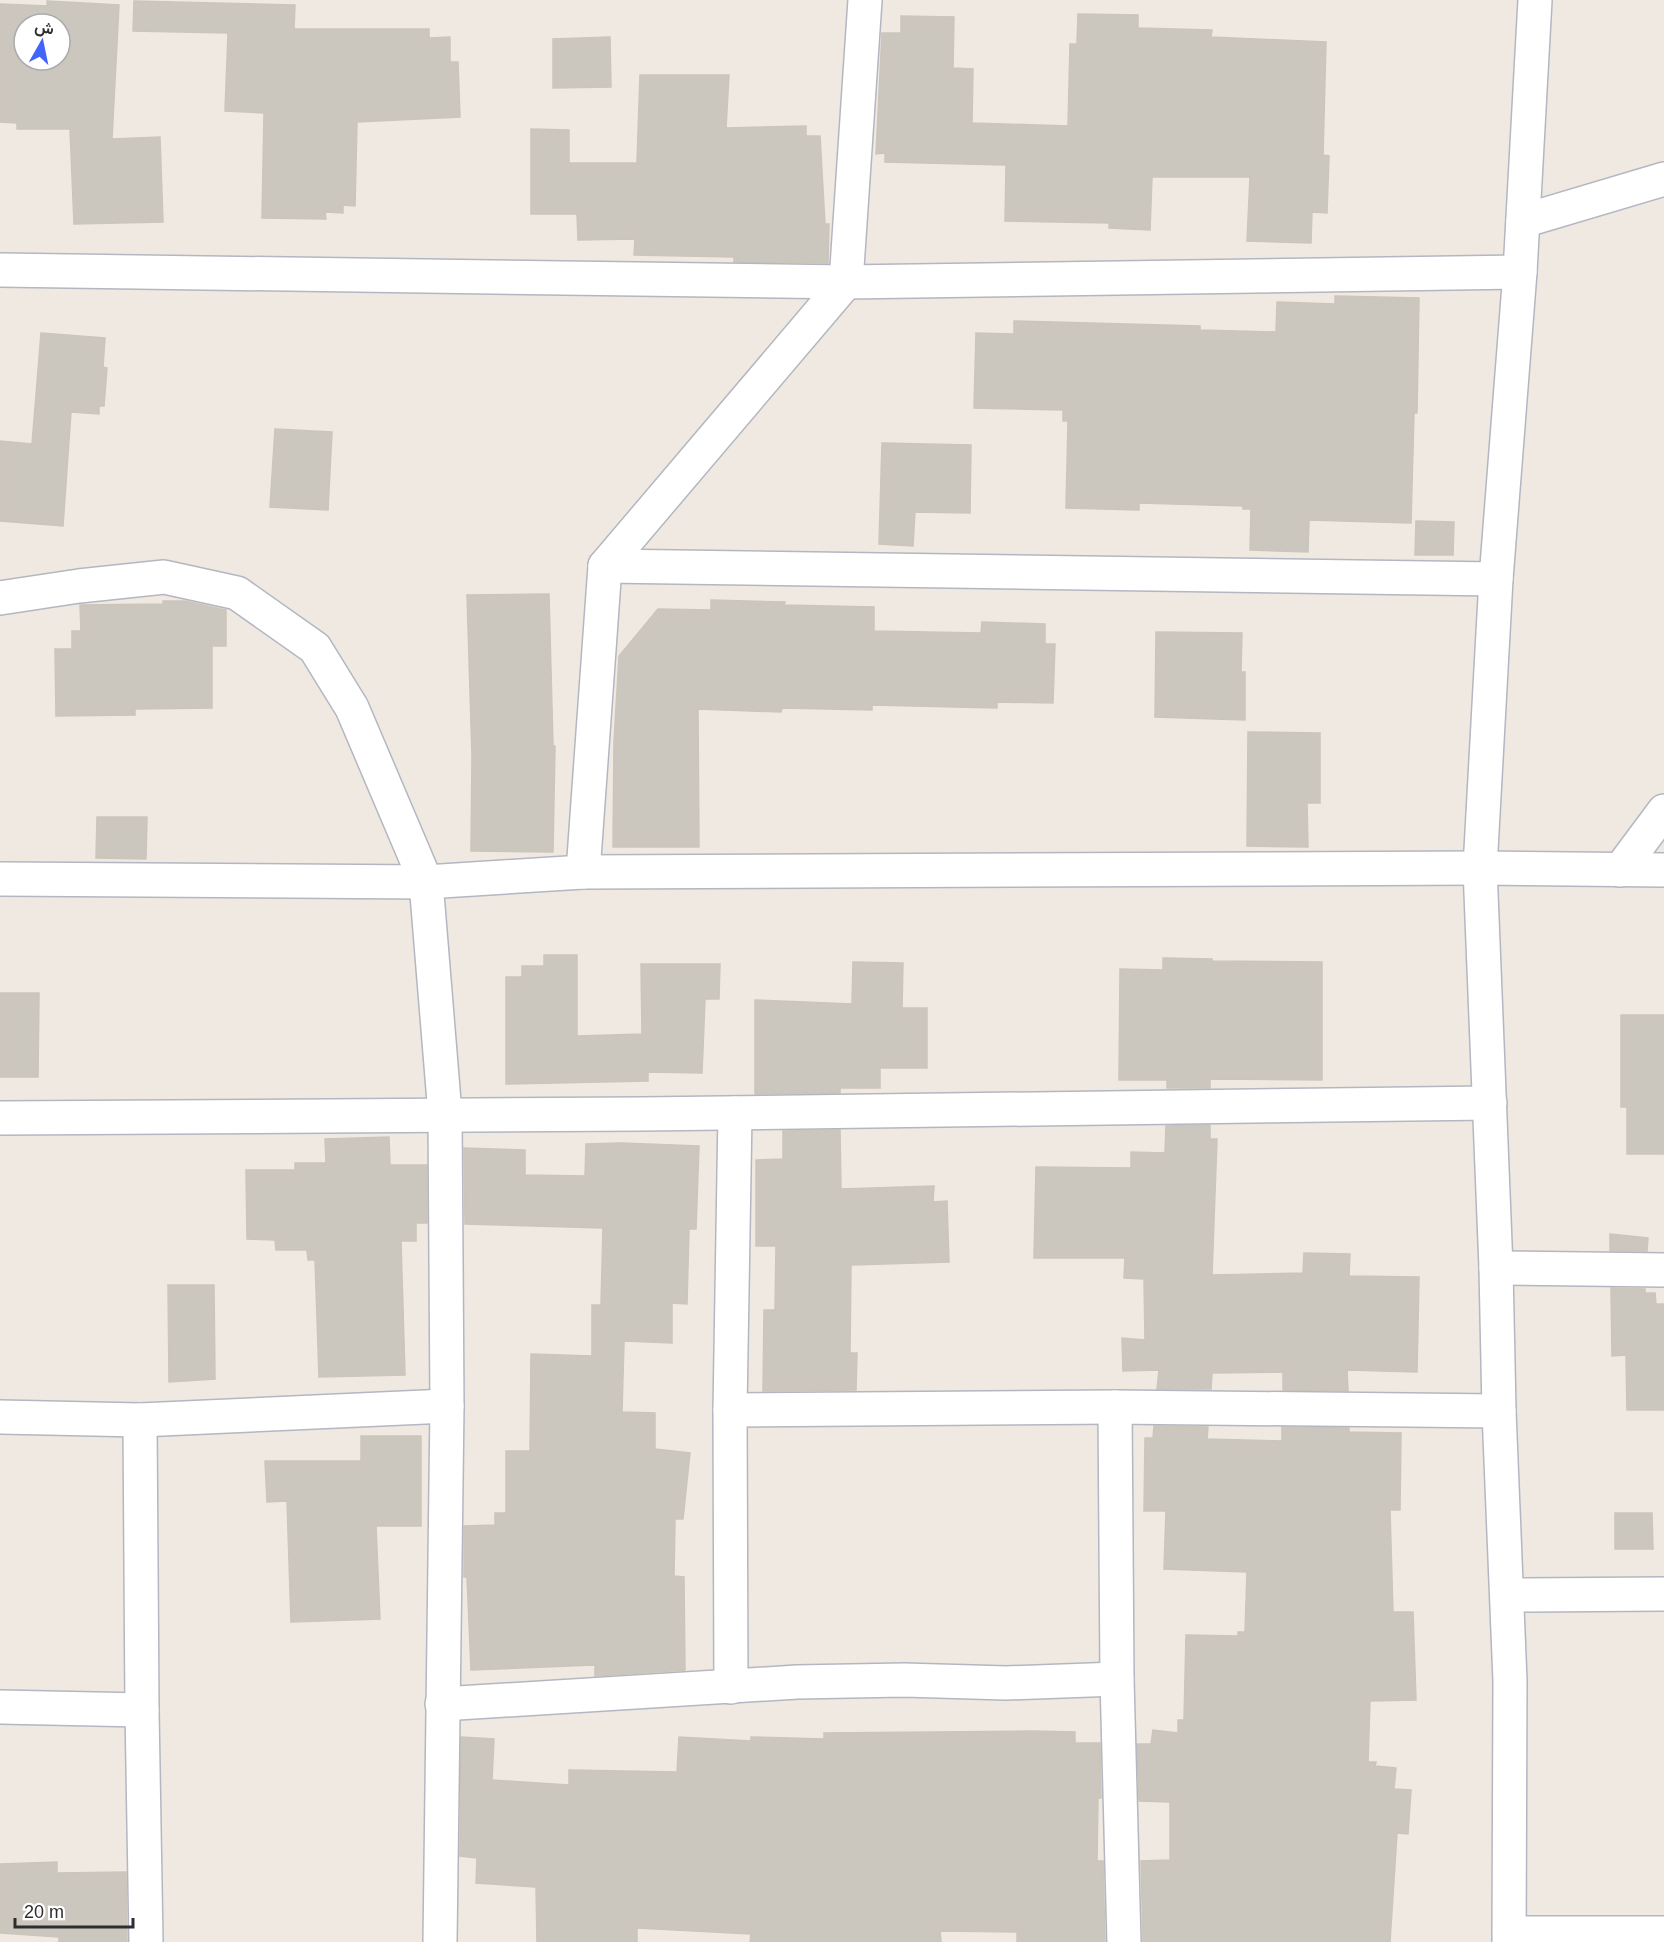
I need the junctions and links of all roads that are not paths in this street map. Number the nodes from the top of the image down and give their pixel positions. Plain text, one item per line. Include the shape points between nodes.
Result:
1 (865, 0) edge
2 (1535, 0) edge
3 (1664, 179) edge
4 (1522, 221) junction
5 (0, 270) edge
6 (1520, 272) junction
7 (846, 282) junction
8 (605, 566) junction
9 (1496, 579) junction
10 (0, 598) edge
11 (1664, 811) edge
12 (1480, 868) junction
13 (1620, 870) junction
14 (1664, 870) edge
15 (583, 872) junction
16 (0, 879) edge
17 (426, 882) junction
18 (1490, 1103) junction
19 (735, 1113) junction
20 (445, 1114) junction
21 (0, 1118) edge
22 (1497, 1268) junction
23 (1664, 1270) edge
24 (447, 1406) junction
25 (1115, 1407) junction
26 (730, 1410) junction
27 (1499, 1411) junction
28 (0, 1417) edge
29 (140, 1420) junction
30 (1664, 1594) edge
31 (1507, 1595) junction
32 (1118, 1679) junction
33 (730, 1687) junction
34 (442, 1704) junction
35 (0, 1707) edge
36 (142, 1710) junction
37 (1664, 1933) edge
38 (1510, 1938) edge
39 (146, 1942) edge
40 (440, 1942) edge
41 (1124, 1942) edge

1 - 7 street
2 - 4 street
3 - 4 street
4 - 6 street
5 - 7 street
6 - 7 street
6 - 9 street
7 - 8 street
8 - 9 street
8 - 15 street
9 - 12 street
10 - 17 street via 164,577 237,593 315,648 352,708
11 - 13 street
12 - 13 street
12 - 15 street
12 - 18 street
13 - 14 street
15 - 17 street
16 - 17 street
17 - 20 street
18 - 19 street
18 - 22 street
19 - 20 street
19 - 26 street
20 - 21 street
20 - 24 street
22 - 23 street
22 - 27 street
24 - 29 street
24 - 34 street
25 - 26 street
25 - 27 street
25 - 32 street
26 - 33 street
27 - 31 street
28 - 29 street
29 - 36 street
30 - 31 street
31 - 38 street
32 - 33 street via 797,1682
32 - 41 street
33 - 34 street
34 - 40 street
35 - 36 street
36 - 39 street
37 - 38 street

